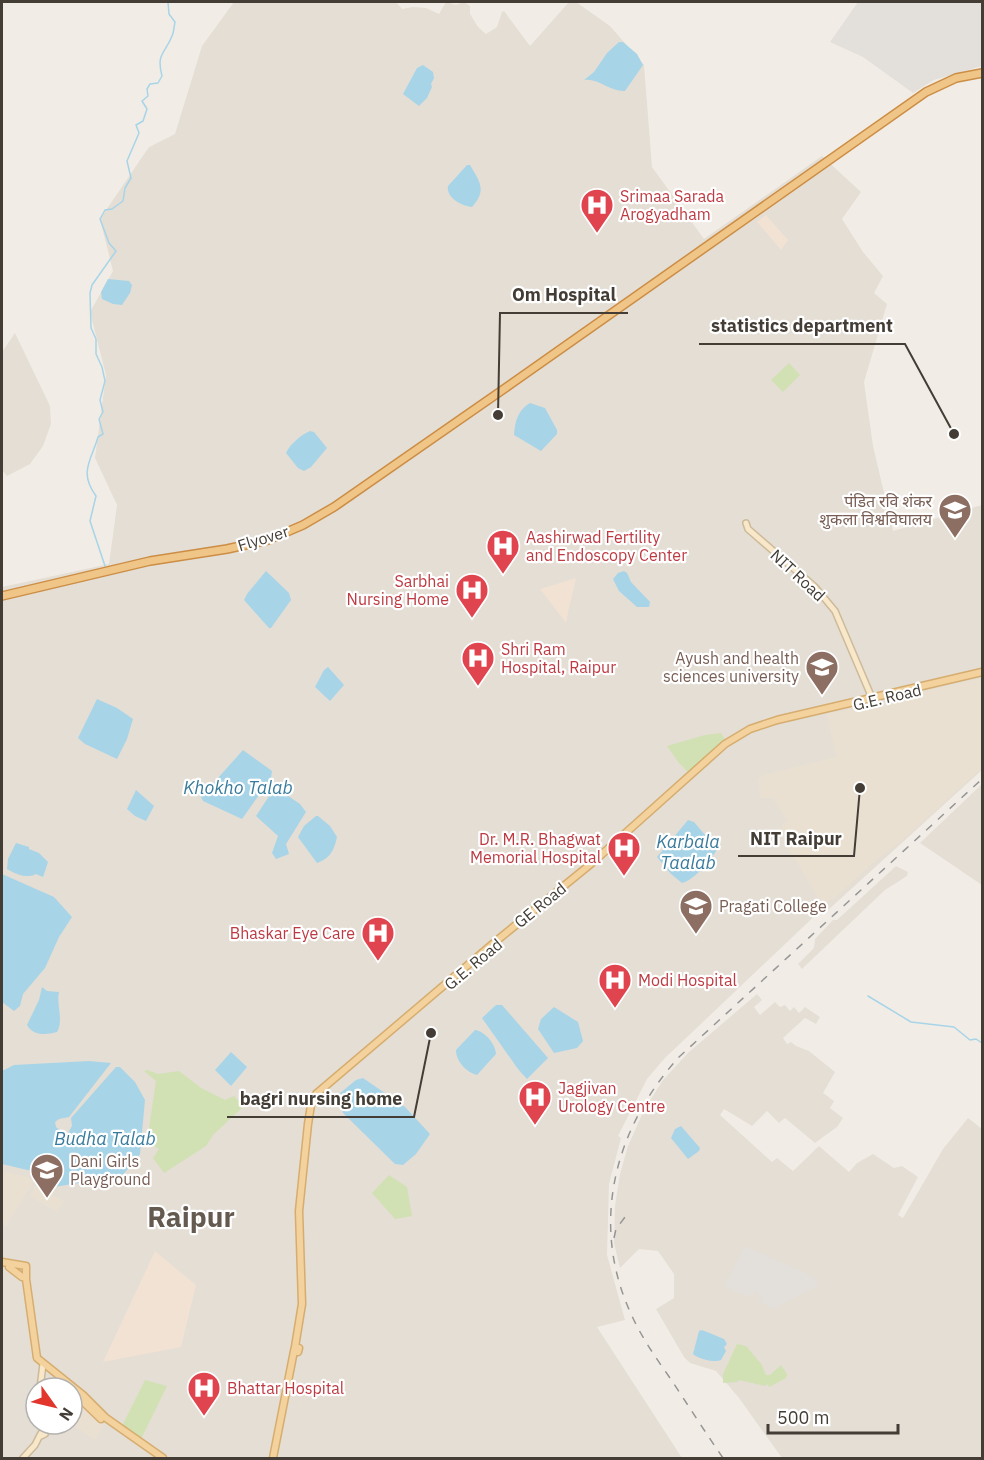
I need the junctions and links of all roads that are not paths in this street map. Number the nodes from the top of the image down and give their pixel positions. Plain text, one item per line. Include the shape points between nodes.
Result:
1 (982, 75) edge
2 (420, 449) junction
3 (350, 498) junction
4 (745, 524) dead end
5 (2, 598) edge
6 (982, 673) edge
7 (871, 700) junction
8 (2, 1263) edge
9 (9, 1267) junction
10 (23, 1268) junction
11 (22, 1277) junction
12 (43, 1366) junction
13 (42, 1376) edge
14 (55, 1376) edge
15 (84, 1402) edge
16 (38, 1436) edge
17 (25, 1458) edge
18 (158, 1458) edge
19 (163, 1458) edge
20 (274, 1458) edge

1 - 2 highway via 926,94
2 - 3 highway
2 - 3 highway, Flyover via 363,485
3 - 5 highway, Flyover via 318,520 267,543 156,562
4 - 7 main road, NIT Road via 747,530 814,588 834,614
6 - 7 main road, G.E. Road
7 - 20 main road, GE Road via 772,721 725,744 592,864 316,1094 308,1124 299,1211 303,1312
8 - 9 main road
8 - 10 main road
9 - 10 main road
9 - 11 main road
10 - 11 main road
10 - 12 main road via 35,1355
11 - 12 main road via 33,1357
12 - 13 main road
12 - 14 main road
12 - 19 main road
15 - 18 main road via 105,1422
16 - 17 main road

